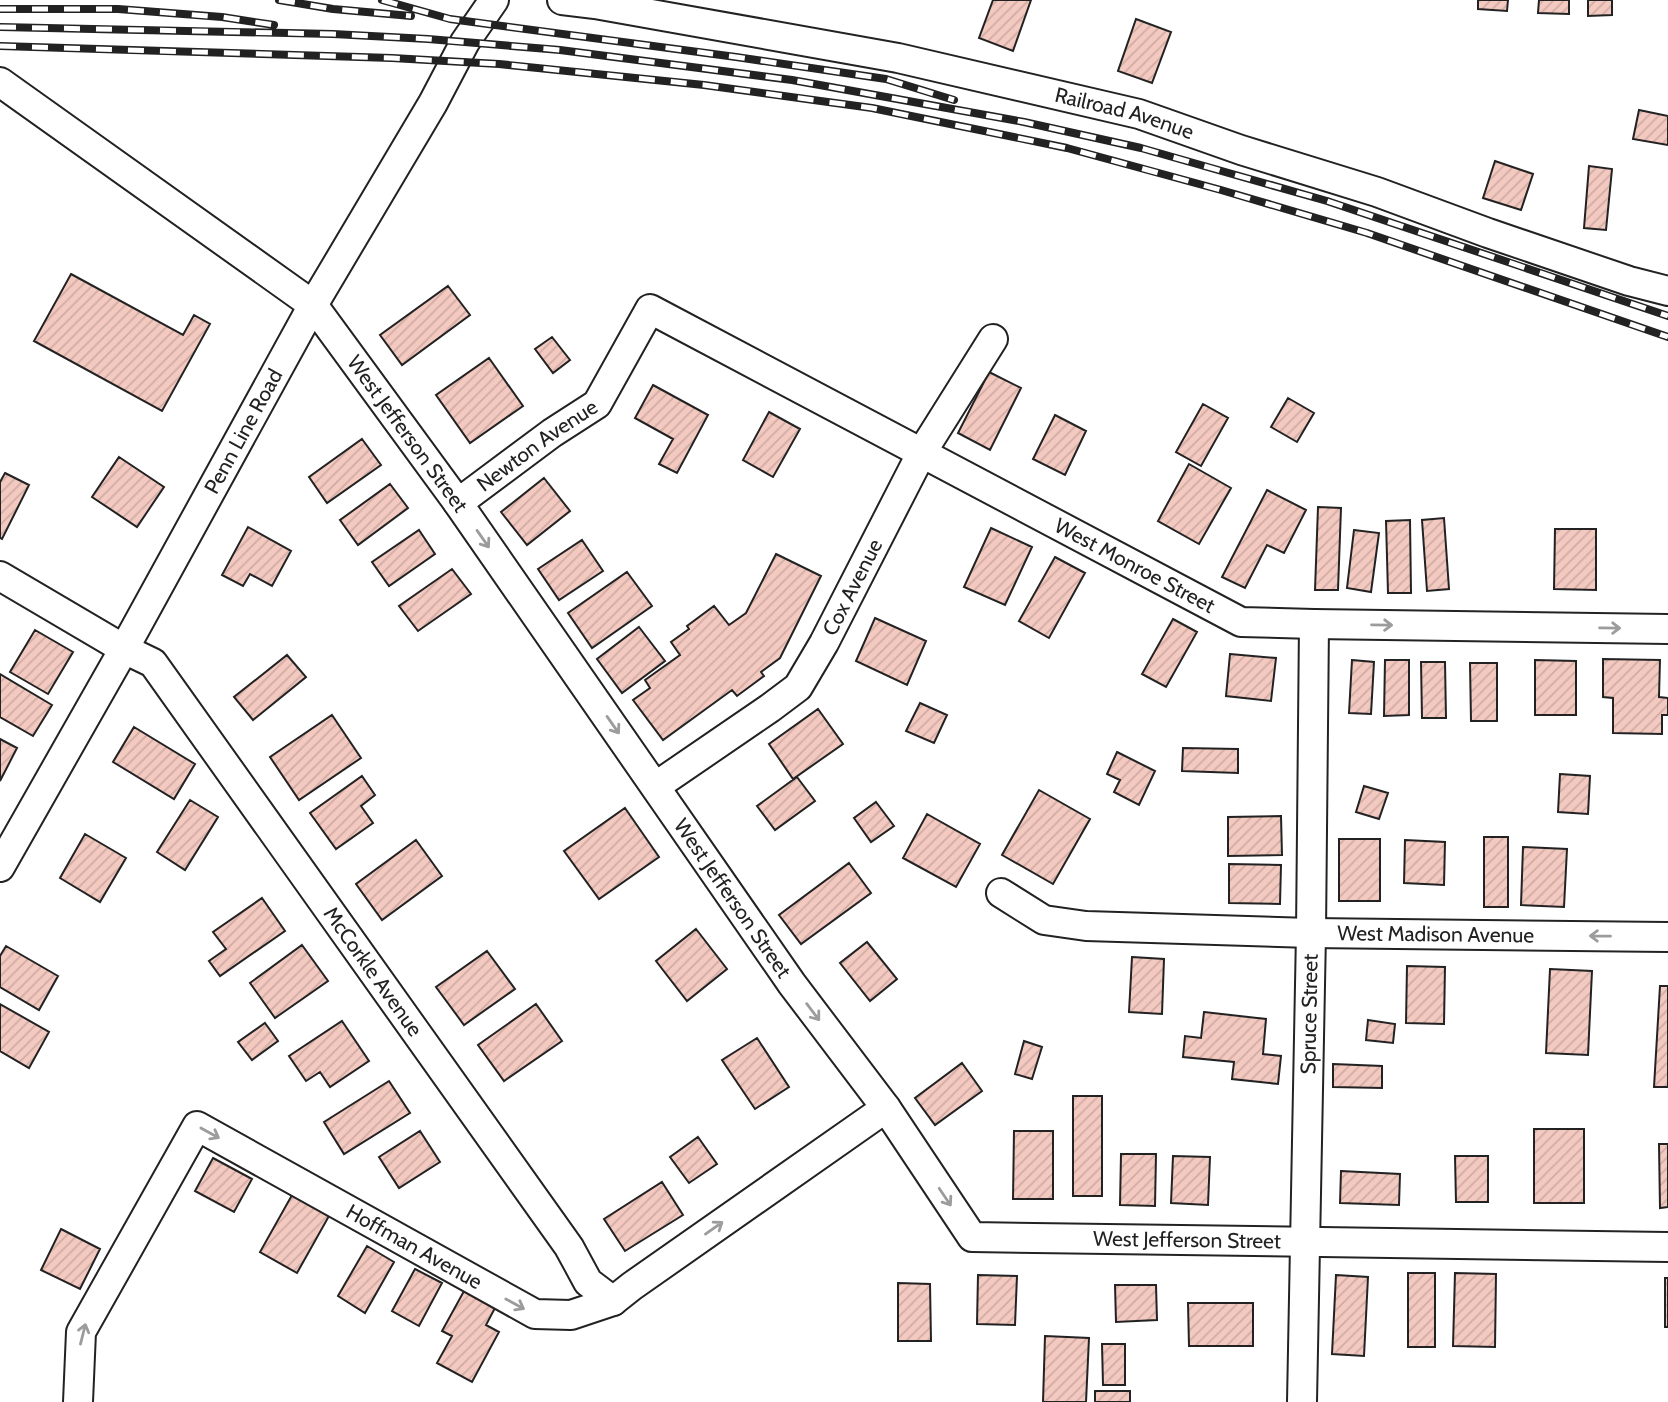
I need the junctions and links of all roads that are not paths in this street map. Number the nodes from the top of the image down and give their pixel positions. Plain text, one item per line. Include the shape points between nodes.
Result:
1 (494, 0) edge
2 (562, 0) edge
3 (0, 82) edge
4 (1668, 291) edge
5 (313, 305) junction
6 (650, 309) joint
7 (993, 339) dead end
8 (922, 453) junction
9 (458, 503) junction
10 (0, 576) edge
11 (1314, 624) junction
12 (1668, 629) edge
13 (124, 649) junction
14 (656, 786) junction
15 (0, 867) edge
16 (1001, 893) dead end
17 (1311, 933) junction
18 (1668, 937) edge
19 (886, 1108) junction
20 (1304, 1242) junction
21 (1668, 1247) edge
22 (613, 1301) junction
23 (78, 1402) edge
24 (1302, 1402) edge

1 - 5 street, Penn Line Road via 465,42
2 - 4 street, Railroad Avenue via 898,58 1139,114
3 - 5 street, West Jefferson Street
5 - 9 street, West Jefferson Street
5 - 13 street, Penn Line Road
6 - 8 street, West Monroe Street
6 - 9 street, Newton Avenue via 597,404
7 - 8 street, Cox Avenue
8 - 11 street, West Monroe Street via 1241,622
8 - 14 street, Cox Avenue via 798,687
9 -> 14 street, West Jefferson Street
10 - 13 street, McCorkle Avenue
11 -> 12 street, West Monroe Street
11 - 17 street, Spruce Street
13 - 15 street, Penn Line Road
13 - 22 street, McCorkle Avenue via 153,663 569,1247 588,1282
14 -> 19 street, West Jefferson Street via 792,984
16 - 17 street, West Madison Avenue via 1044,920 1086,926
18 -> 17 street, West Madison Avenue
17 - 20 street, Spruce Street
19 -> 20 street, West Jefferson Street via 972,1237
22 -> 19 street, Hoffman Avenue
20 - 21 street, West Jefferson Street
20 - 24 street, Spruce Street
23 -> 22 street, Hoffman Avenue via 81,1332 197,1126 535,1314 571,1315

